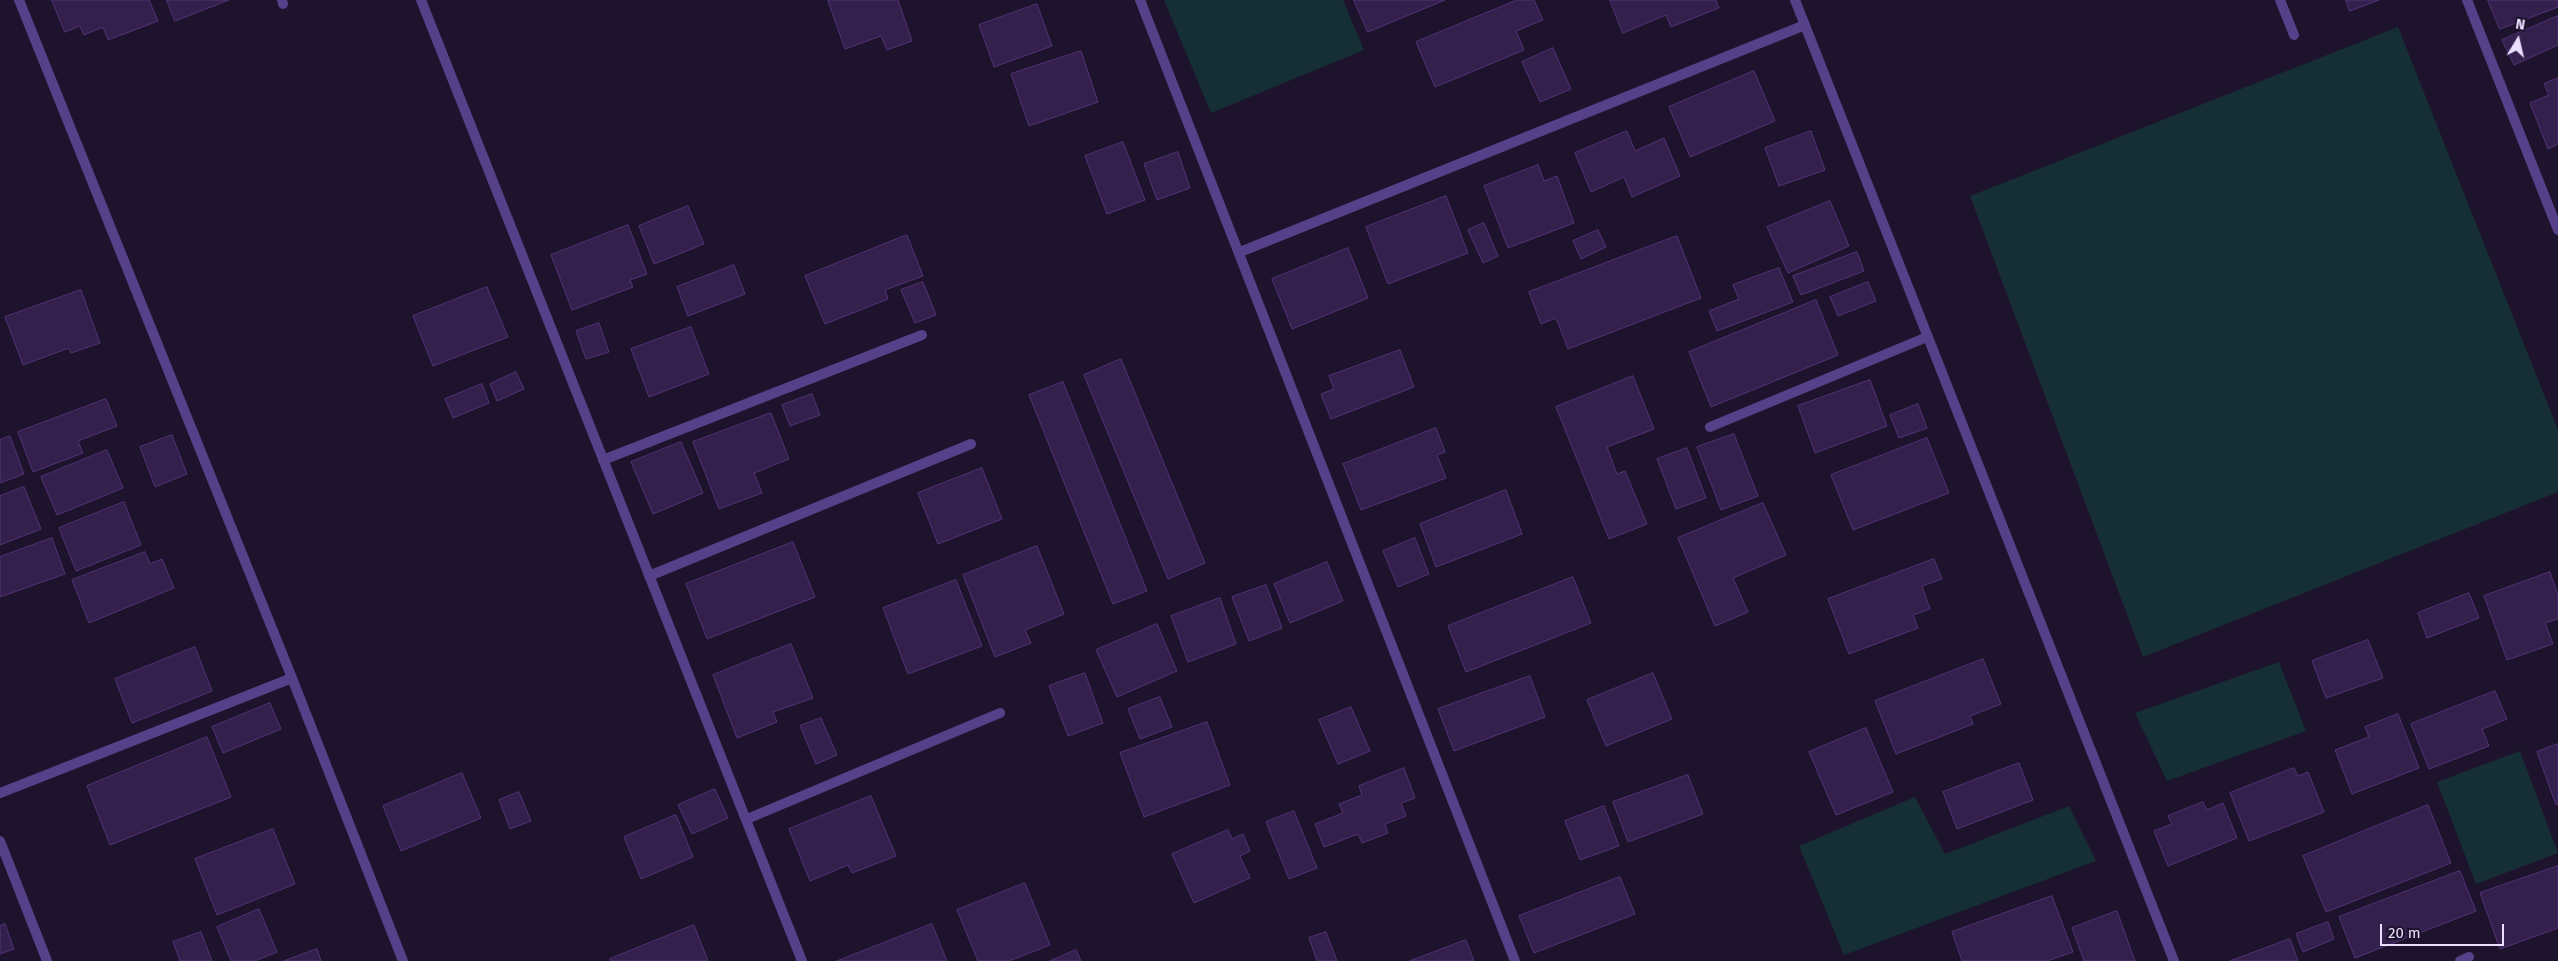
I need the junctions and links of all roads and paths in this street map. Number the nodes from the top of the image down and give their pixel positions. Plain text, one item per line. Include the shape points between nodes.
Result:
1 (19, 0) edge
2 (421, 0) edge
3 (1140, 0) edge
4 (1795, 0) edge
5 (2280, 0) edge
6 (2467, 0) edge
7 (1805, 25) junction
8 (2294, 35) dead end
9 (2558, 230) edge
10 (1240, 252) junction
11 (922, 335) dead end
12 (1927, 337) junction
13 (1710, 426) dead end
14 (971, 444) dead end
15 (603, 460) junction
16 (649, 576) junction
17 (292, 678) junction
18 (1000, 713) dead end
19 (0, 793) edge
20 (747, 819) junction
21 (0, 841) edge
22 (48, 961) edge
23 (403, 961) edge
24 (802, 961) edge
25 (1515, 961) edge
26 (2174, 961) edge

1 - 17 street
2 - 15 street
3 - 10 street
4 - 7 street
5 - 8 street
6 - 9 street
7 - 10 street
7 - 12 street
10 - 25 street
11 - 15 street
12 - 13 street
12 - 26 street
14 - 16 street
15 - 16 street
16 - 20 street
17 - 19 street
17 - 23 street
18 - 20 street
20 - 24 street
21 - 22 street

